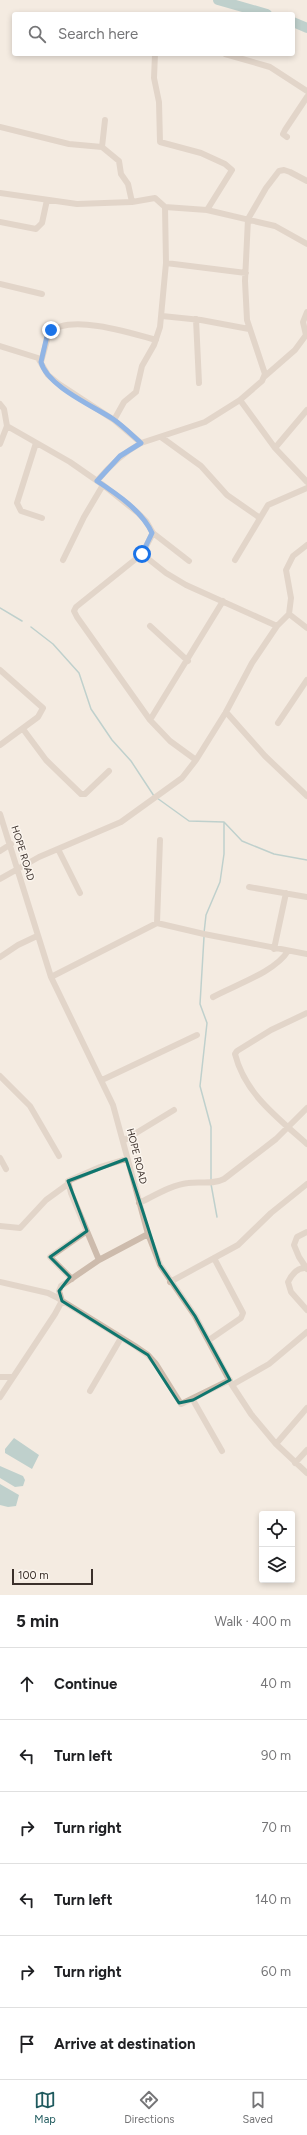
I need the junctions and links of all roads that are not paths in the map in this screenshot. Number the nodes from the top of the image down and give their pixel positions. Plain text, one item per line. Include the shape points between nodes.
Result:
1 (156, 56) edge
2 (232, 56) edge
3 (307, 91) edge
4 (307, 97) edge
5 (106, 120) dead end
6 (0, 127) edge
7 (287, 137) dead end
8 (102, 147) junction
9 (307, 181) edge
10 (0, 194) edge
11 (47, 200) junction
12 (132, 202) junction
13 (165, 207) junction
14 (207, 210) junction
15 (248, 219) junction
16 (0, 222) edge
17 (307, 244) edge
18 (166, 263) junction
19 (246, 273) junction
20 (0, 284) edge
21 (42, 294) dead end
22 (307, 314) edge
23 (162, 316) junction
24 (196, 319) junction
25 (250, 329) junction
26 (156, 340) junction
27 (0, 346) edge
28 (41, 362) junction
29 (264, 377) junction
30 (199, 384) dead end
31 (240, 400) junction
32 (0, 404) edge
33 (307, 410) edge
34 (114, 420) junction
35 (7, 426) junction
36 (162, 437) junction
37 (36, 443) junction
38 (141, 443) junction
39 (0, 444) edge
40 (275, 448) junction
41 (97, 481) junction
42 (307, 482) edge
43 (103, 485) junction
44 (307, 488) edge
45 (42, 518) dead end
46 (260, 518) junction
47 (152, 533) junction
48 (307, 545) edge
49 (142, 554) junction
50 (63, 560) dead end
51 (235, 560) dead end
52 (189, 561) dead end
53 (223, 601) junction
54 (289, 614) junction
55 (150, 626) dead end
56 (277, 626) junction
57 (307, 628) edge
58 (188, 661) junction
59 (0, 670) edge
60 (307, 680) edge
61 (226, 712) junction
62 (150, 720) junction
63 (278, 723) dead end
64 (23, 729) junction
65 (0, 744) edge
66 (196, 760) junction
67 (109, 771) dead end
68 (307, 796) edge
69 (0, 814) edge
70 (160, 840) dead end
71 (11, 844) junction
72 (58, 849) junction
73 (0, 850) edge
74 (18, 868) junction
75 (0, 879) edge
76 (249, 887) dead end
77 (80, 893) dead end
78 (286, 894) junction
79 (307, 897) edge
80 (157, 923) junction
81 (37, 936) junction
82 (274, 949) junction
83 (288, 952) junction
84 (307, 954) edge
85 (0, 957) edge
86 (51, 977) junction
87 (213, 997) dead end
88 (307, 1013) edge
89 (197, 1035) dead end
90 (0, 1076) edge
91 (102, 1080) junction
92 (307, 1108) edge
93 (174, 1110) dead end
94 (288, 1127) junction
95 (123, 1141) junction
96 (307, 1144) edge
97 (59, 1156) dead end
98 (0, 1158) edge
99 (126, 1159) junction
100 (6, 1169) dead end
101 (68, 1184) junction
102 (307, 1184) edge
103 (139, 1203) junction
104 (0, 1226) edge
105 (87, 1231) junction
106 (307, 1232) edge
107 (148, 1234) junction
108 (214, 1258) junction
109 (99, 1260) junction
110 (306, 1268) edge
111 (72, 1278) junction
112 (0, 1282) edge
113 (170, 1282) junction
114 (61, 1286) junction
115 (48, 1293) junction
116 (62, 1300) junction
117 (307, 1310) edge
118 (307, 1334) edge
119 (121, 1338) junction
120 (209, 1340) junction
121 (0, 1377) edge
122 (12, 1378) junction
123 (231, 1382) junction
124 (90, 1391) dead end
125 (0, 1397) edge
126 (193, 1400) junction
127 (307, 1408) edge
128 (276, 1444) junction
129 (307, 1450) edge
130 (222, 1451) dead end
131 (295, 1463) junction
132 (307, 1473) edge

1 - 14 street via 154,78 159,102 160,142 201,152 232,170
2 - 3 street via 270,67
4 - 7 street via 285,130 283,134
5 - 8 street
6 - 8 street via 70,144
8 - 12 street via 120,160 121,174 128,184
9 - 15 street via 290,172 279,171
10 - 11 street
11 - 12 street via 77,204
11 - 16 street via 42,223 36,229
12 - 13 street via 155,198
13 - 14 street
13 - 18 street
14 - 15 street
15 - 17 street via 275,226
15 - 19 street
18 - 19 street
18 - 23 street
19 - 25 street via 246,308
20 - 21 street
22 - 29 street via 303,322 306,335 295,350
23 - 24 street
23 - 26 street
24 - 25 street
24 - 30 street
25 - 29 street
26 - 28 street via 117,329 70,325 49,333
26 - 34 street via 142,366 135,394 124,402
27 - 28 street via 32,354
28 - 34 street via 48,375 59,384
29 - 31 street
31 - 36 street via 205,422
31 - 40 street
32 - 35 street via 4,409
33 - 40 street
34 - 38 street
35 - 37 street
35 - 39 street
36 - 38 street
36 - 46 street via 201,466 236,502
37 - 41 street
37 - 45 street via 17,502 21,511
38 - 41 street via 120,456
40 - 42 street
41 - 43 street
43 - 47 street via 138,513
43 - 50 street
44 - 46 street via 268,505
46 - 51 street
47 - 49 street
47 - 52 street
48 - 54 street via 293,556 286,570 291,598
49 - 53 street via 186,585
49 - 62 street via 74,611
53 - 56 street
53 - 58 street
54 - 56 street
54 - 57 street
55 - 58 street
56 - 61 street via 244,676
58 - 62 street
59 - 64 street via 43,708 40,715
60 - 63 street
61 - 66 street
61 - 68 street via 265,756
62 - 66 street via 170,741
64 - 65 street
64 - 67 street via 46,760 81,794 85,794
66 - 72 street via 179,781 155,796 131,816 112,827
69 - 71 street, HOPE ROAD
70 - 80 street
71 - 73 street
71 - 74 street, HOPE ROAD
72 - 74 street
72 - 77 street
74 - 75 street
74 - 81 street, HOPE ROAD
76 - 78 street
78 - 79 street
78 - 82 street
80 - 82 street
80 - 86 street
81 - 85 street
81 - 86 street, HOPE ROAD
82 - 83 street
83 - 84 street
83 - 87 street via 273,967
86 - 91 street, HOPE ROAD
88 - 94 street via 271,1030 237,1050 236,1054 246,1079 258,1098
89 - 91 street
90 - 97 street via 30,1106
91 - 95 street, HOPE ROAD via 113,1105
92 - 94 street
93 - 95 street
94 - 96 street
94 - 103 street via 252,1159 215,1184 179,1185
95 - 99 street, HOPE ROAD
98 - 100 street
99 - 101 street via 71,1178
99 - 103 street, HOPE ROAD
101 - 104 street via 41,1205 20,1228
101 - 105 street
102 - 108 street via 270,1213 238,1245
103 - 107 street, HOPE ROAD
105 - 109 street
105 - 111 street via 50,1257
106 - 110 street via 297,1237 294,1245
107 - 109 street
107 - 113 street, HOPE ROAD via 160,1265
108 - 113 street
108 - 120 street via 243,1312 241,1318
109 - 111 street
110 - 117 street via 299,1268 288,1282 291,1292
111 - 114 street
112 - 115 street
113 - 120 street, HOPE ROAD
114 - 115 street
114 - 116 street via 59,1291
115 - 116 street
116 - 119 street
116 - 122 street
118 - 123 street via 269,1364
119 - 124 street
119 - 126 street via 152,1360 179,1403
120 - 123 street, HOPE ROAD
121 - 122 street
122 - 125 street
123 - 126 street
123 - 128 street, HOPE ROAD
126 - 130 street
127 - 128 street
128 - 131 street, HOPE ROAD
129 - 131 street
131 - 132 street, HOPE ROAD

